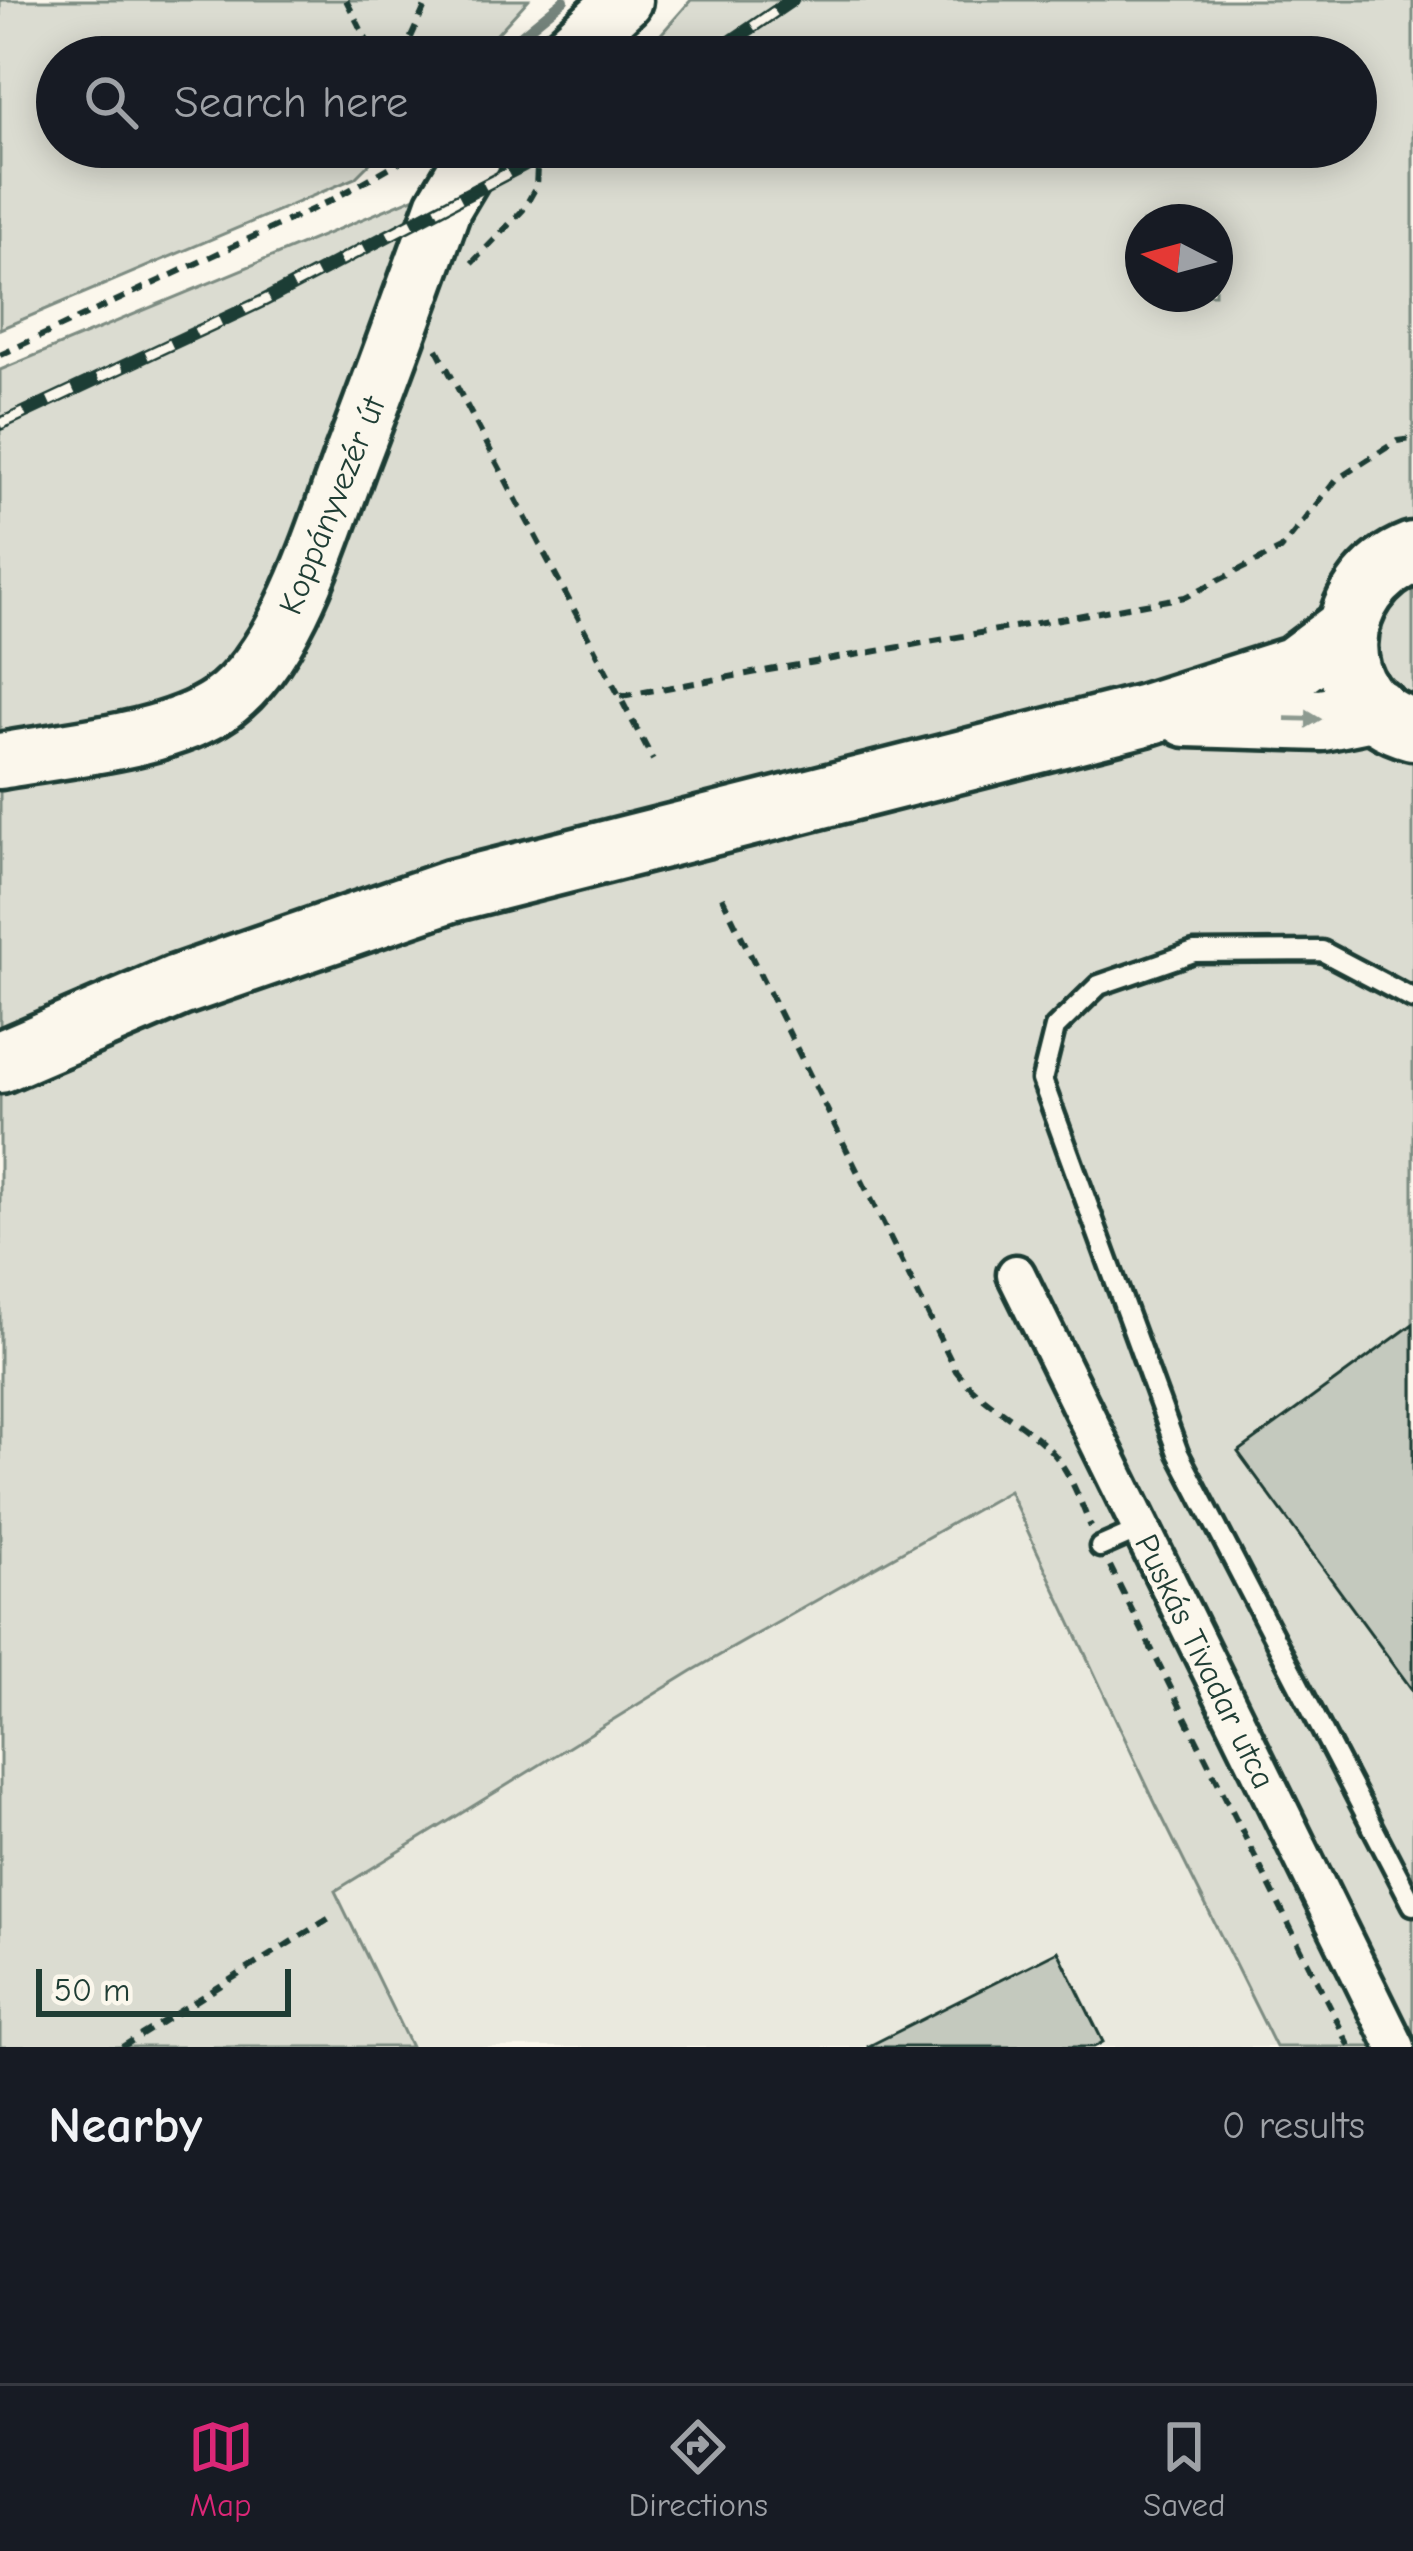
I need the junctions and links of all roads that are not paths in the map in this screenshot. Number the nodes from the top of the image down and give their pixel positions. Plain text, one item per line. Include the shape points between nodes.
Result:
1 (624, 0) edge
2 (585, 36) edge
3 (466, 168) edge
4 (1413, 553) edge
5 (1347, 628) junction
6 (1145, 715) junction
7 (1394, 719) edge
8 (0, 761) edge
9 (1413, 999) edge
10 (0, 1061) edge
11 (1016, 1274) dead end
12 (1141, 1529) junction
13 (1100, 1547) road end
14 (1413, 1905) edge
15 (1396, 2047) edge

1 - 2 street
3 - 8 street, Koppányvezér út via 444,206 299,597 252,673 195,719
4 - 5 main road via 1370,578
5 - 6 main road via 1295,667
5 - 7 main road via 1357,686
6 -> 7 main road
6 - 10 main road via 451,891 177,986
9 - 14 lane via 1322,951 1194,952 1099,985 1055,1028 1042,1080 1178,1454
11 - 12 street, Puskás Tivadar utca
12 - 13 lane
12 - 15 street, Puskás Tivadar utca

